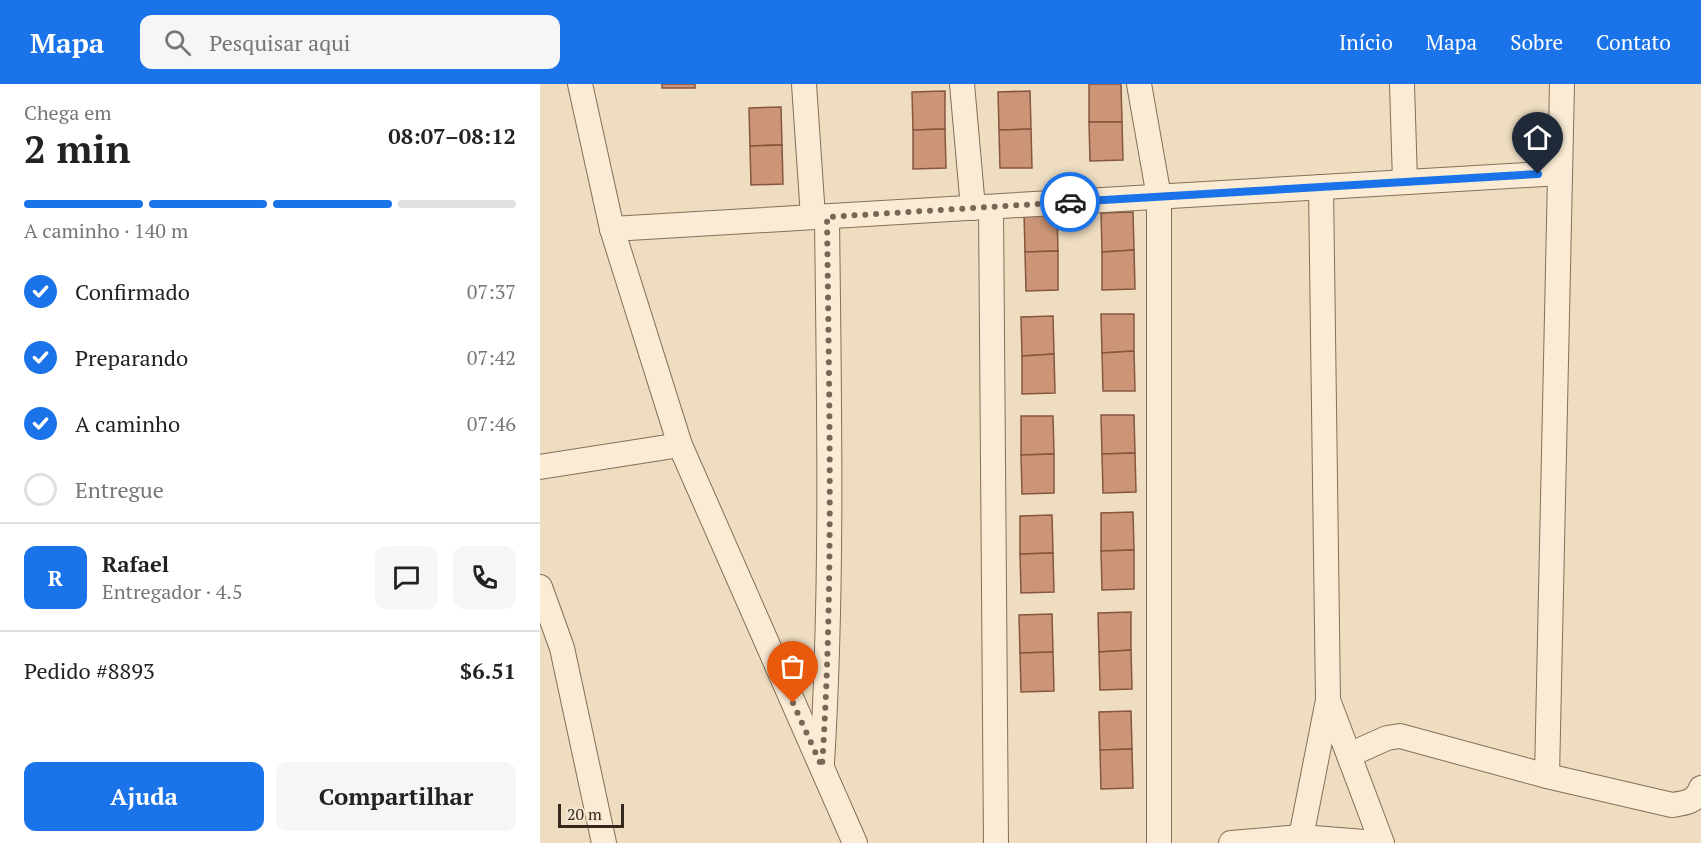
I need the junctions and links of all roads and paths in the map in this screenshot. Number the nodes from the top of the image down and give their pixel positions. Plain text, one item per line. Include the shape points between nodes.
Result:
1 (580, 84) edge
2 (804, 84) edge
3 (962, 84) edge
4 (1139, 84) edge
5 (1402, 84) edge
6 (1562, 84) edge
7 (1560, 173) junction
8 (1405, 182) junction
9 (1321, 187) junction
10 (1159, 197) junction
11 (982, 207) junction
12 (820, 217) junction
13 (612, 229) junction
14 (680, 445) junction
15 (540, 468) edge
16 (540, 587) edge
17 (1328, 700) junction
18 (1349, 755) junction
19 (822, 767) junction
20 (1546, 776) junction
21 (1701, 788) edge
22 (1301, 837) junction
23 (604, 843) edge
24 (855, 843) edge
25 (996, 843) edge
26 (1159, 843) edge
27 (1231, 843) edge
28 (1377, 843) edge
29 (1382, 843) edge

1 - 13 street
2 - 12 street
3 - 11 street
4 - 10 street
5 - 8 street
6 - 7 street
7 - 8 street
7 - 20 street
8 - 9 street
9 - 10 street
9 - 17 street
10 - 11 street
10 - 26 street
11 - 12 street
11 - 25 street
12 - 13 street
12 - 19 street via 830,549
13 - 14 street
14 - 15 street
14 - 19 street
16 - 23 street via 562,648
17 - 18 street
17 - 22 street
18 - 20 street via 1400,736
18 - 29 street
19 - 24 street
20 - 21 street via 1672,805 1688,803
22 - 27 street
22 - 28 street

